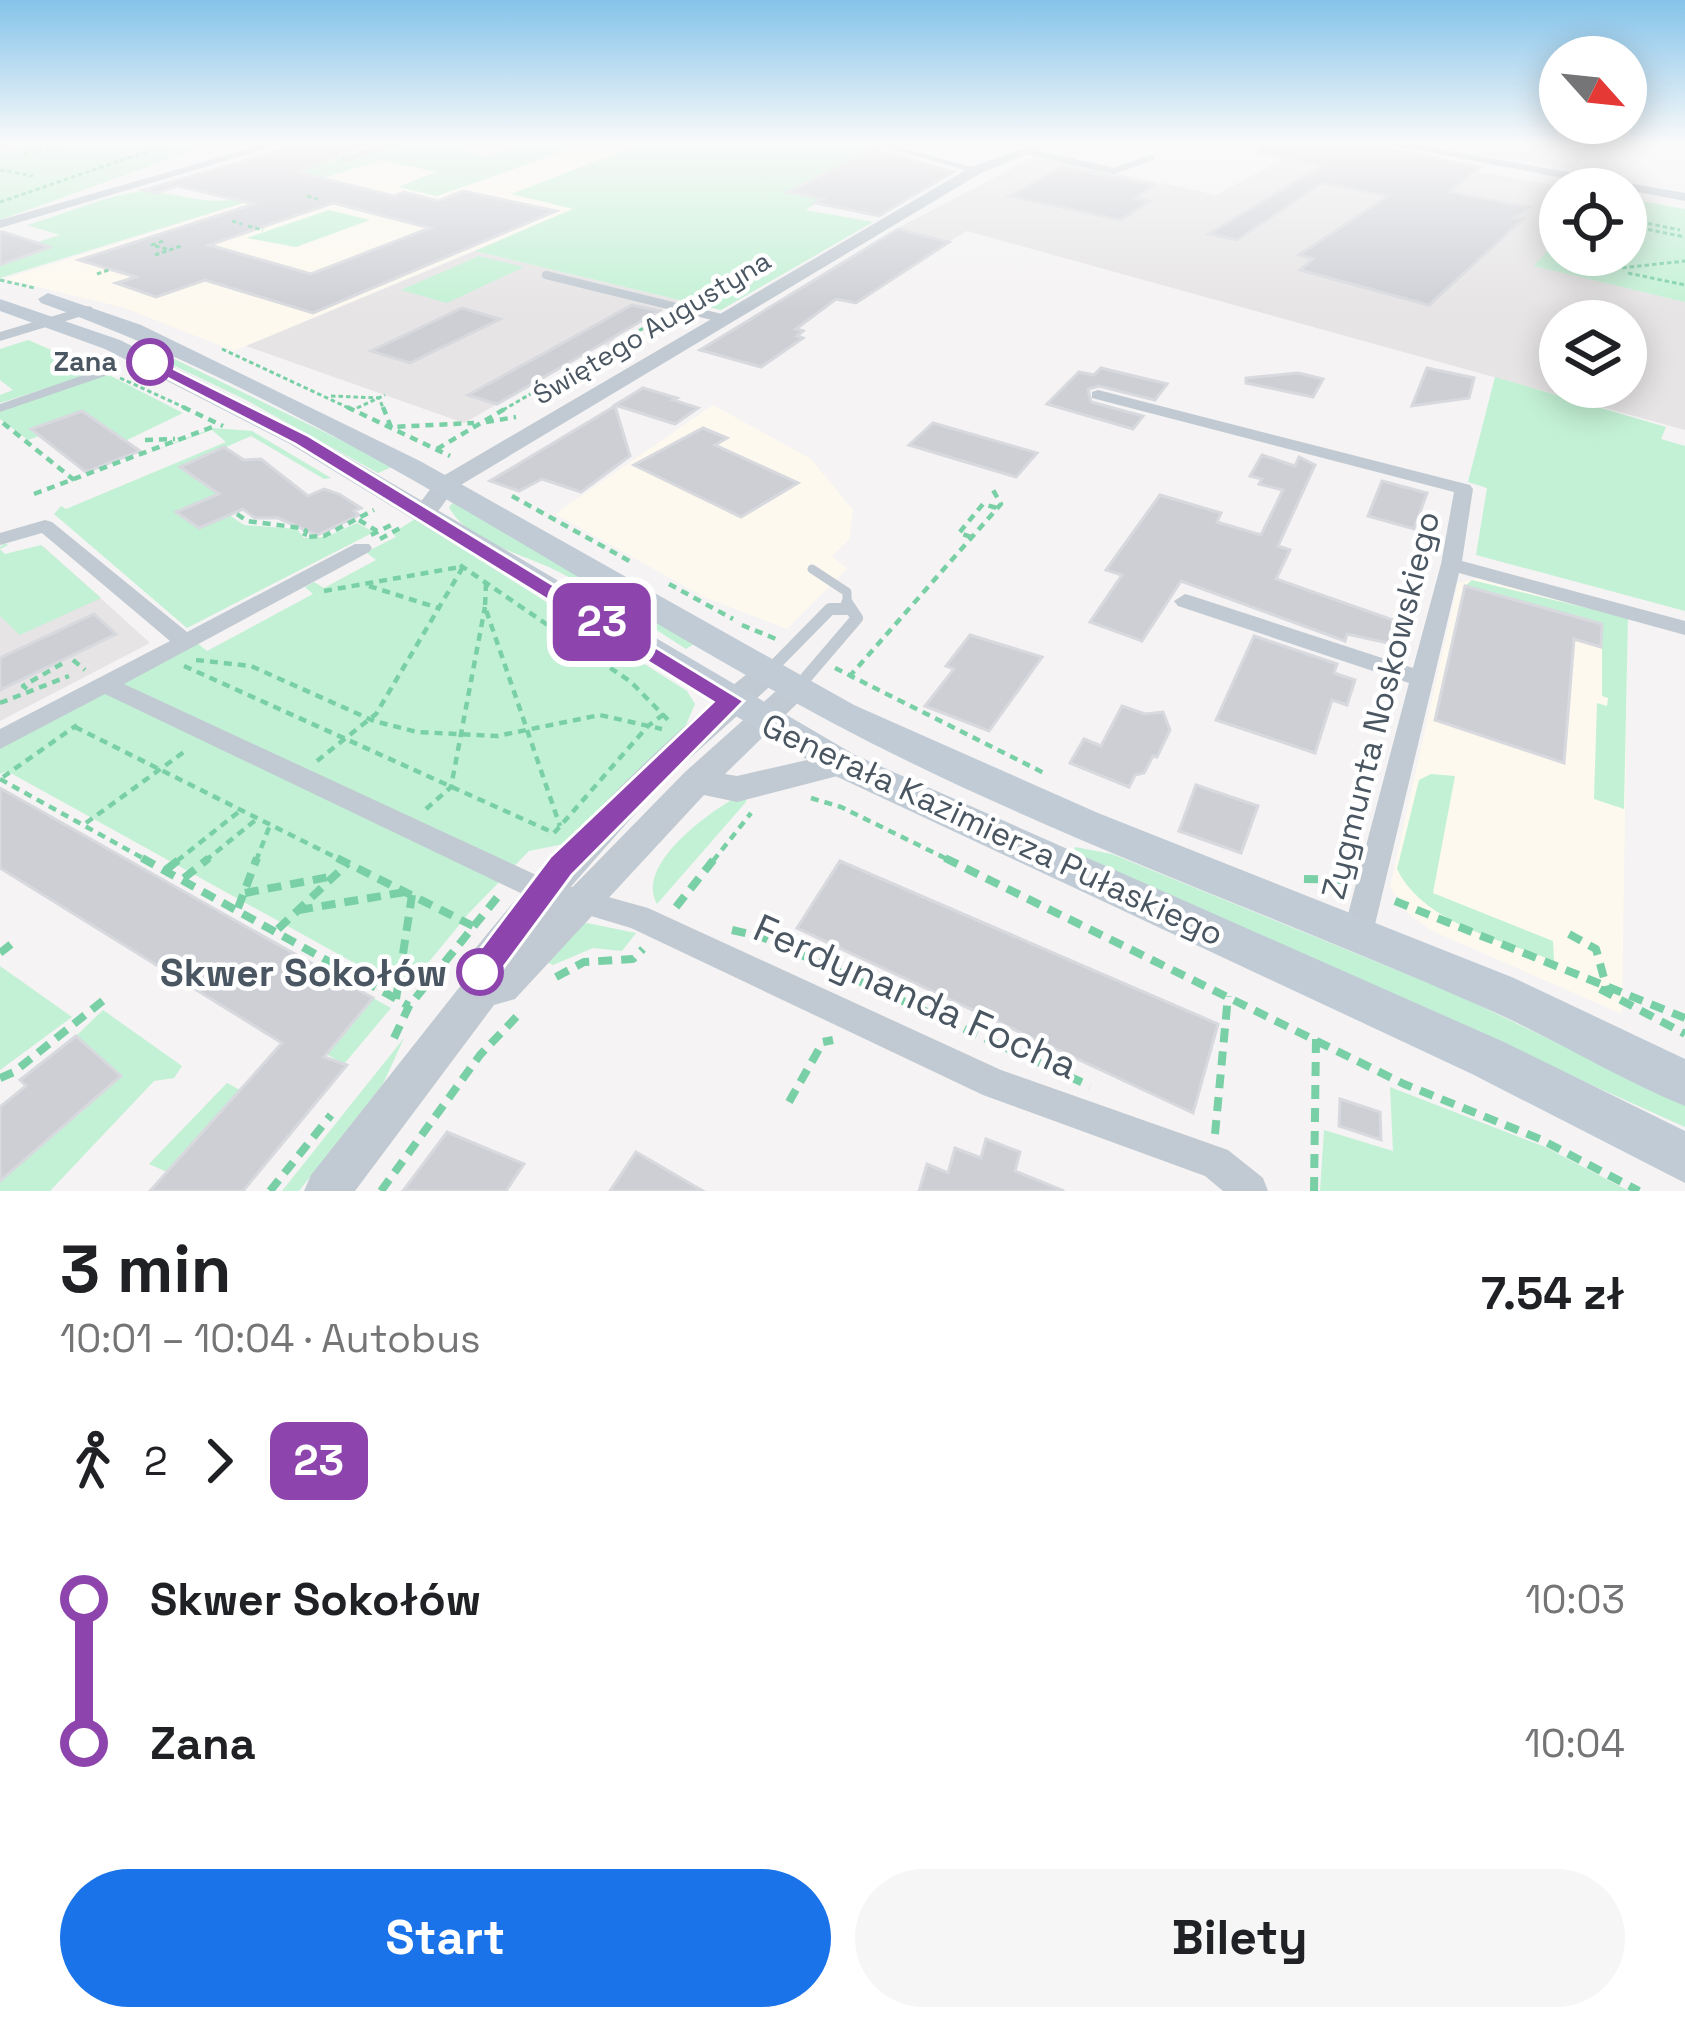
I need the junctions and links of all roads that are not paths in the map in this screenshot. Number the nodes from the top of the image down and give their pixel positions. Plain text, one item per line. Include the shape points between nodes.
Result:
1 (88, 199) edge
2 (928, 199) edge
3 (0, 224) edge
4 (546, 275) dead end
5 (0, 287) edge
6 (0, 305) edge
7 (87, 310) junction
8 (725, 319) junction
9 (54, 320) junction
10 (0, 337) edge
11 (107, 371) dead end
12 (1098, 395) dead end
13 (0, 408) edge
14 (453, 473) junction
15 (418, 523) junction
16 (0, 539) edge
17 (370, 539) road end
18 (1451, 564) junction
19 (812, 569) dead end
20 (1185, 601) dead end
21 (847, 610) junction
22 (1685, 628) edge
23 (185, 642) junction
24 (798, 676) junction
25 (96, 678) junction
26 (1423, 679) junction
27 (745, 710) junction
28 (0, 740) edge
29 (842, 764) junction
30 (697, 781) junction
31 (541, 890) junction
32 (582, 899) junction
33 (1357, 937) junction
34 (482, 989) junction
35 (1685, 1083) edge
36 (1685, 1158) edge
37 (327, 1191) edge
38 (1250, 1191) edge

1 - 3 street
2 - 8 street, Świętego Augustyna
4 - 8 lane
5 - 7 main road, Generała Kazimierza Pułaskiego
6 - 9 main road, Generała Kazimierza Pułaskiego
7 - 9 street
7 - 14 main road, Generała Kazimierza Pułaskiego
8 - 14 street, Świętego Augustyna
9 - 10 street
9 - 15 main road, Generała Kazimierza Pułaskiego via 254,415
11 - 13 street
12 - 18 street, Zygmunta Noskowskiego via 1464,489
14 - 15 street, Świętego Augustyna
14 - 24 main road, Generała Kazimierza Pułaskiego
15 - 27 main road, Generała Kazimierza Pułaskiego
16 - 23 street via 45,526
17 - 23 street
18 - 22 street
18 - 26 street, Zygmunta Noskowskiego
19 - 21 lane via 847,592
20 - 26 street
21 - 24 lane via 830,609
21 - 24 lane via 856,618
23 - 25 street
24 - 27 street
24 - 33 main road, Generała Kazimierza Pułaskiego via 1084,824
25 - 28 street
25 - 31 street, Ferdynanda Focha
26 - 33 street, Zygmunta Noskowskiego
27 - 29 main road, Generała Kazimierza Pułaskiego
27 - 30 street
27 - 31 street via 598,828
29 - 30 street via 736,788
29 - 36 main road, Generała Kazimierza Pułaskiego via 1488,1058
30 - 32 street
31 - 32 street, Ferdynanda Focha
31 - 34 street via 480,972
32 - 34 street via 501,986
32 - 38 street, Ferdynanda Focha via 638,917 995,1084 1216,1162
33 - 35 main road, Generała Kazimierza Pułaskiego via 1498,992
34 - 37 street

